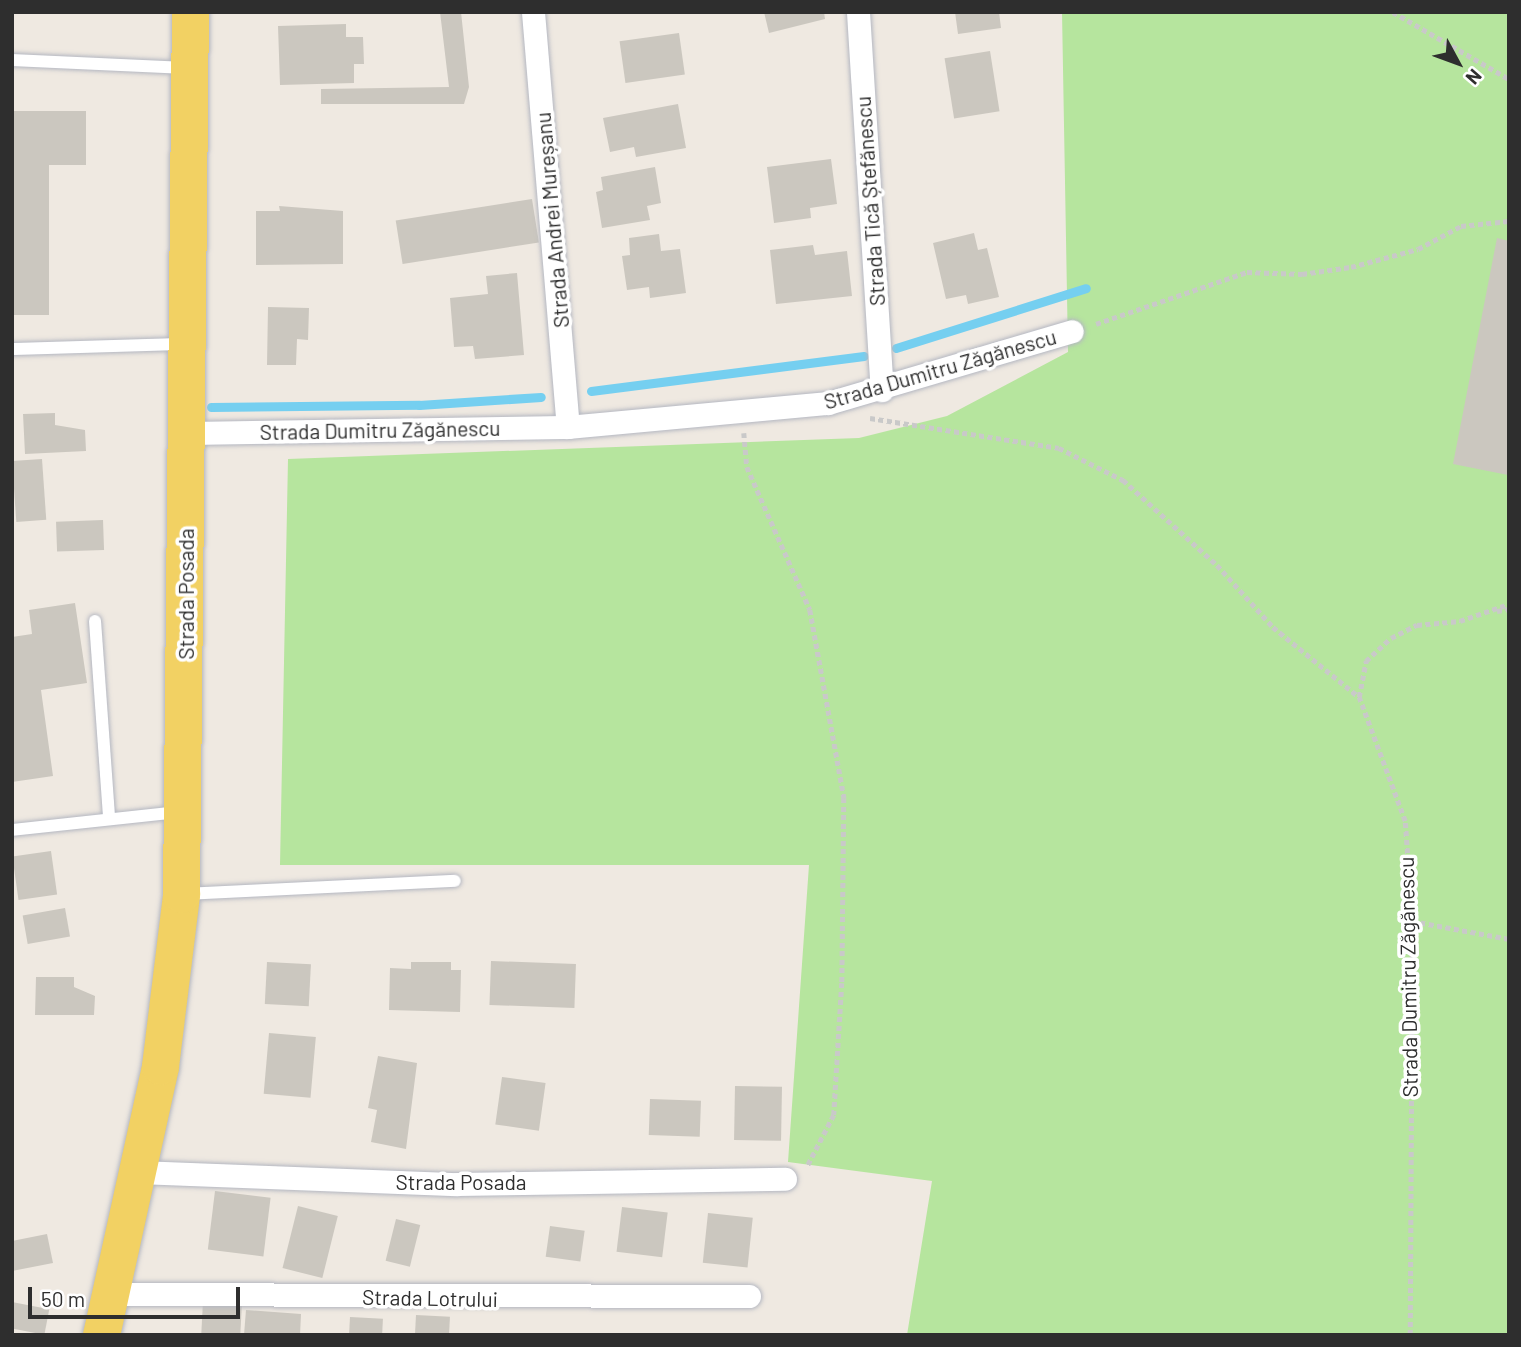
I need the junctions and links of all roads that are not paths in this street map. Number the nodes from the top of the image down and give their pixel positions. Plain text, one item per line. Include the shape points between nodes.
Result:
1 (190, 12) edge
2 (533, 12) edge
3 (858, 12) edge
4 (12, 60) edge
5 (190, 69) junction
6 (1072, 331) road end
7 (186, 344) junction
8 (12, 349) edge
9 (882, 390) junction
10 (568, 427) junction
11 (186, 433) junction
12 (95, 621) dead end
13 (185, 811) junction
14 (109, 818) junction
15 (12, 830) edge
16 (455, 881) dead end
17 (181, 894) junction
18 (138, 1172) junction
19 (785, 1179) road end
20 (111, 1294) junction
21 (749, 1296) dead end
22 (101, 1335) edge

1 - 5 main road, Strada Posada
2 - 10 street, Strada Andrei Mureșanu
3 - 9 street, Strada Tică Ștefănescu
4 - 5 lane
5 - 7 main road, Strada Posada
6 - 9 street, Strada Dumitru Zăgănescu
7 - 8 lane
7 - 11 main road, Strada Posada
9 - 10 street, Strada Dumitru Zăgănescu via 828,403
10 - 11 street, Strada Dumitru Zăgănescu
11 - 13 main road, Strada Posada
12 - 14 lane
13 - 14 lane
13 - 17 main road, Strada Posada
14 - 15 lane
16 - 17 lane
17 - 18 main road, Strada Posada via 160,1066
18 - 19 street, Strada Posada via 457,1184
18 - 20 main road, Strada Posada
20 - 21 street, Strada Lotrului
20 - 22 main road, Strada Posada

